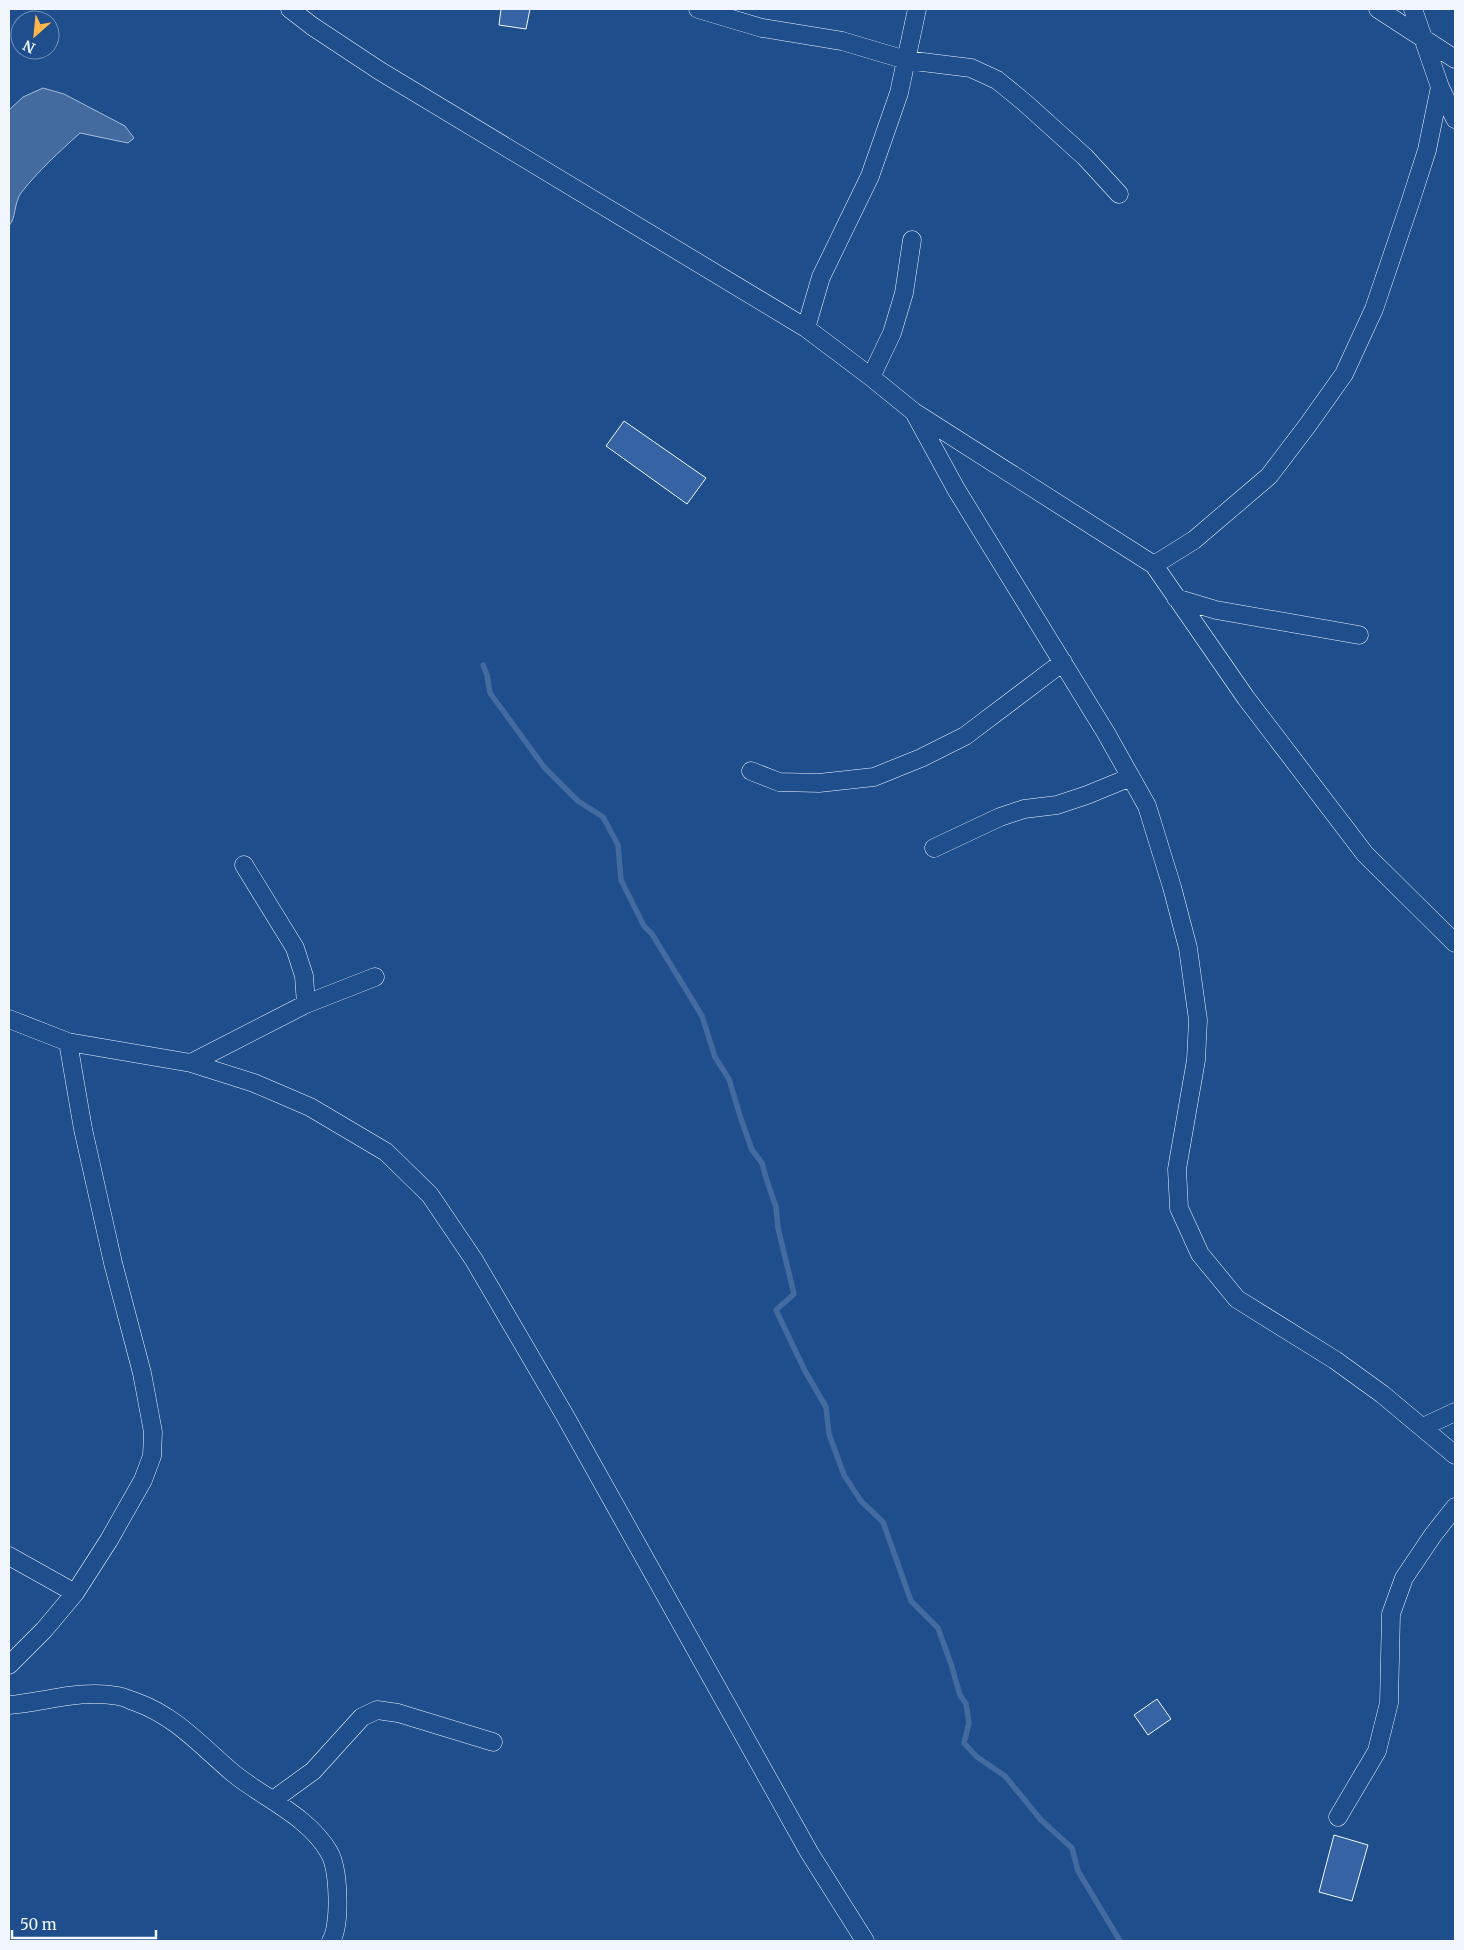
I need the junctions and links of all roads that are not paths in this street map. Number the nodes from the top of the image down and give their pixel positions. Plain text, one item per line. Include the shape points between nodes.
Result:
1 (290, 9) edge
2 (698, 9) edge
3 (917, 9) edge
4 (1378, 9) edge
5 (1413, 9) edge
6 (1423, 38) junction
7 (1455, 59) edge
8 (906, 60) junction
9 (1440, 87) junction
10 (1455, 119) edge
11 (1119, 194) dead end
12 (912, 240) dead end
13 (806, 328) junction
14 (871, 377) junction
15 (914, 412) junction
16 (1154, 565) junction
17 (1176, 598) junction
18 (1359, 635) dead end
19 (1063, 662) junction
20 (751, 771) dead end
21 (1131, 777) junction
22 (934, 848) dead end
23 (244, 865) dead end
24 (1455, 943) edge
25 (375, 977) dead end
26 (306, 1004) junction
27 (9, 1019) edge
28 (68, 1042) junction
29 (191, 1062) junction
30 (1455, 1412) edge
31 (1423, 1427) junction
32 (1455, 1456) edge
33 (1455, 1507) edge
34 (9, 1556) edge
35 (74, 1593) junction
36 (9, 1665) edge
37 (9, 1705) edge
38 (493, 1742) dead end
39 (273, 1800) junction
40 (1338, 1817) dead end
41 (330, 1941) edge
42 (865, 1941) edge

1 - 13 street via 380,72
2 - 8 street via 762,28 842,41
3 - 8 street
4 - 6 street
5 - 6 street
6 - 7 street
6 - 9 street
8 - 11 street via 971,68 997,80 1086,157
8 - 13 street via 899,93 870,176 821,277
9 - 10 street
9 - 16 street via 1427,150 1406,215 1374,309 1344,374 1269,476 1194,540
12 - 14 street via 904,294 892,333
13 - 14 street
14 - 15 street
15 - 16 street
15 - 19 street via 956,489
16 - 17 street
17 - 18 street via 1216,610
17 - 24 street via 1246,698 1365,854
19 - 20 street via 965,736 874,777 819,783 779,782
19 - 21 street
21 - 22 street via 1080,798 1000,817
21 - 31 street via 1147,806 1172,887 1188,948 1198,1020 1196,1060 1177,1170 1178,1208 1200,1254 1236,1299 1335,1360
23 - 26 street via 296,948 304,976
25 - 26 street
26 - 29 street
27 - 28 street
28 - 29 street
28 - 35 street via 83,1129 154,1432 152,1456 143,1480
29 - 42 street via 254,1083 310,1107 386,1152 430,1195 484,1277 569,1422 809,1852
30 - 31 street
31 - 32 street
33 - 40 street via 1404,1578 1391,1614 1389,1703 1377,1751
34 - 35 street
35 - 36 street via 44,1630
37 - 39 street via 81,1694 119,1696 150,1707 178,1724 234,1774
38 - 39 street via 398,1713 377,1710 362,1717 313,1771
39 - 41 street via 311,1829 330,1852 335,1867 337,1920

